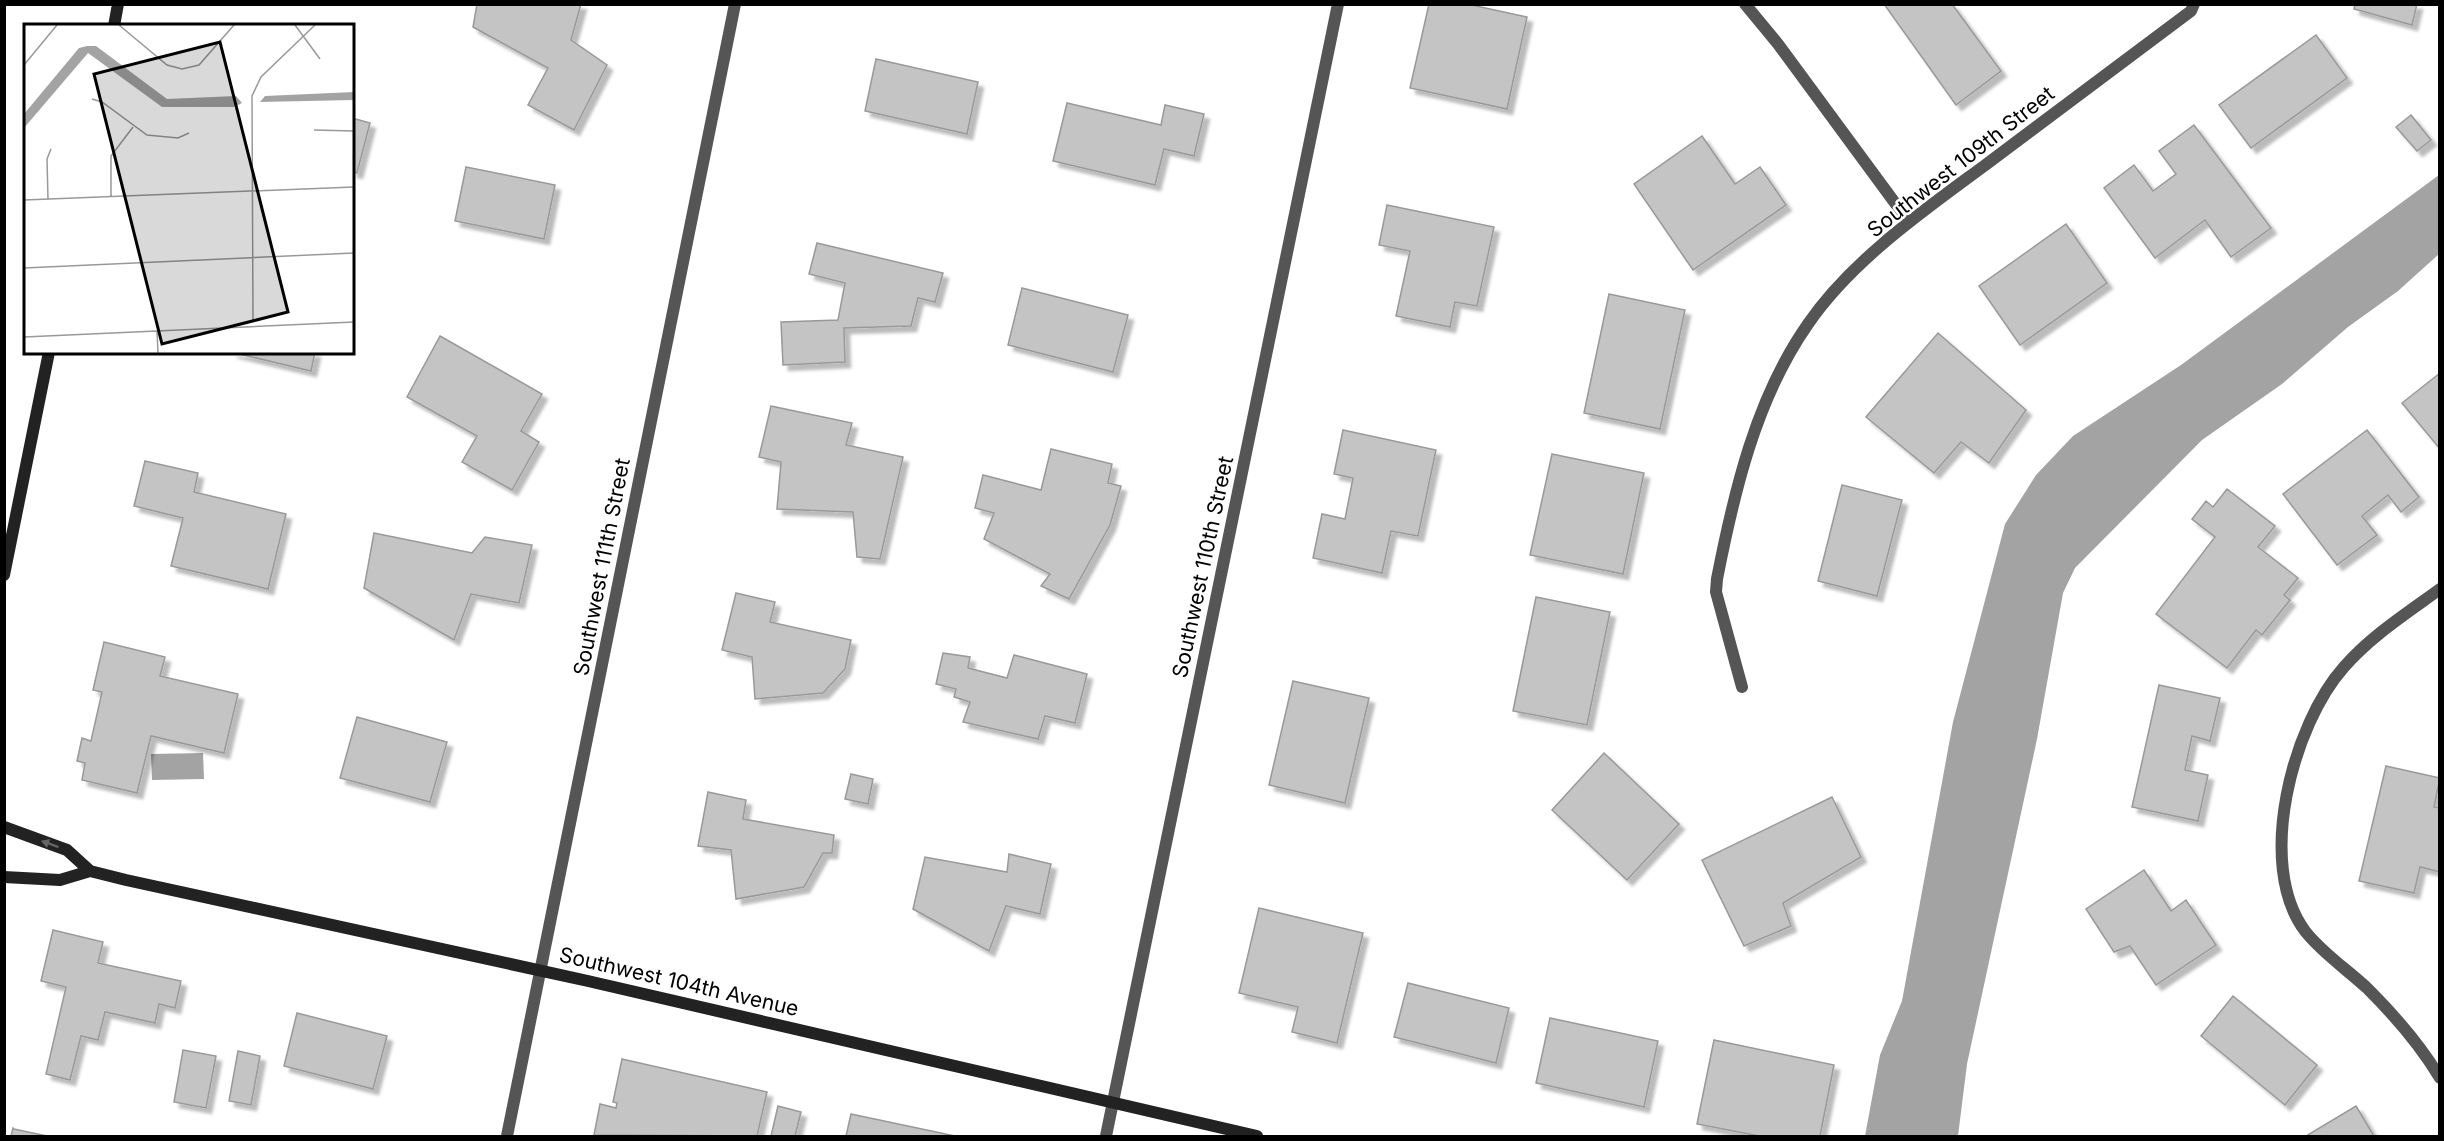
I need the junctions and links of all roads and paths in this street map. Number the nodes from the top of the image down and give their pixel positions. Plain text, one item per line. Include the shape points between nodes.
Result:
1 (118, 4) edge
2 (735, 4) edge
3 (1338, 4) edge
4 (1745, 4) edge
5 (2194, 4) edge
6 (114, 24) edge
7 (1909, 222) junction
8 (49, 354) edge
9 (4, 574) edge
10 (2439, 589) edge
11 (1742, 687) dead end
12 (4, 827) edge
13 (90, 871) junction
14 (4, 877) edge
15 (541, 970) junction
16 (2439, 1078) edge
17 (1113, 1103) junction
18 (507, 1137) edge
19 (1106, 1137) edge
20 (1257, 1137) edge

1 - 6 street
2 - 15 street, Southwest 111th Street
3 - 17 street, Southwest 110th Street
4 - 7 street
5 - 7 street, Southwest 109th Street
7 - 11 street, Southwest 109th Street via 1842,284 1808,324 1788,356 1759,420 1740,479 1716,592
8 - 9 street
10 - 16 street via 2354,656 2334,680 2309,726 2292,777 2281,850 2287,895 2304,930 2369,990
13 -> 12 street via 67,850
13 - 14 street, Southwest 104th Avenue via 60,880
13 - 15 street, Southwest 104th Avenue
15 - 17 street, Southwest 104th Avenue
15 - 18 street, Southwest 111th Street
17 - 19 street, Southwest 110th Street
17 - 20 street, Southwest 104th Avenue

